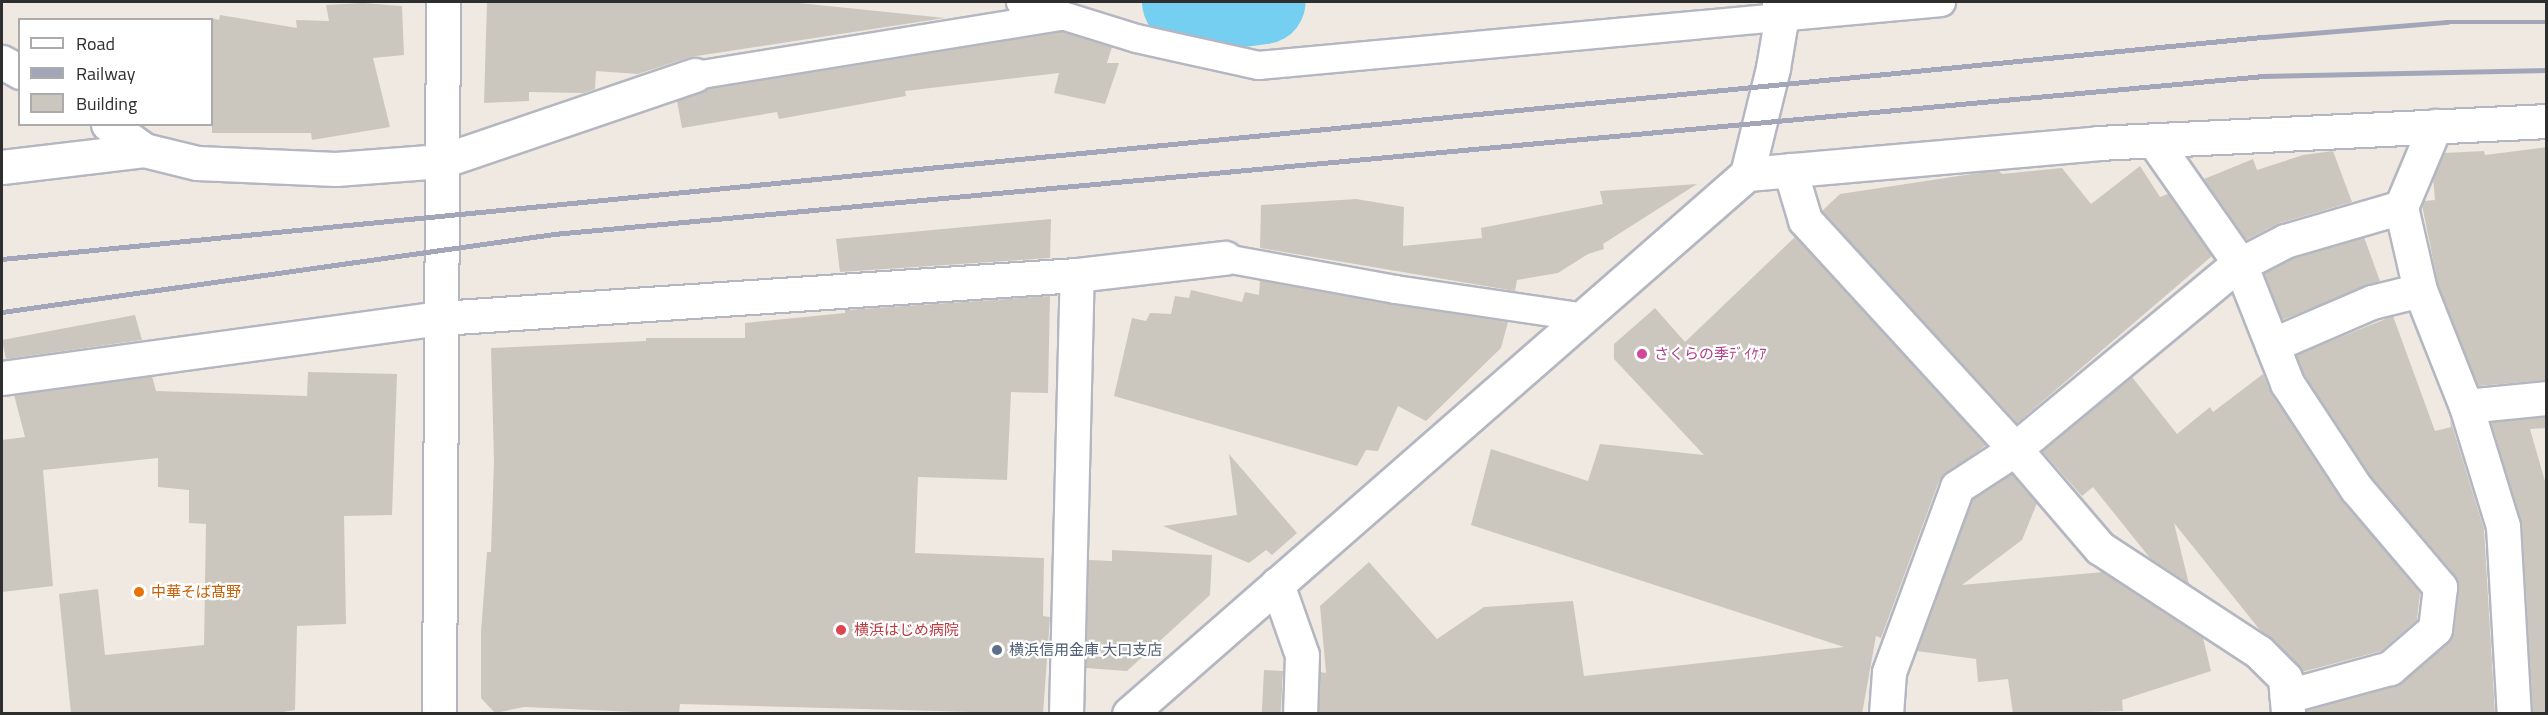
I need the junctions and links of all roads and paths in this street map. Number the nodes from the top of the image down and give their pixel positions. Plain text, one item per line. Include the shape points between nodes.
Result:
1 (443, 2) edge
2 (1020, 2) edge
3 (1941, 2) edge
4 (1779, 8) edge
5 (1062, 15) junction
6 (2, 62) edge
7 (18, 71) edge
8 (695, 75) joint
9 (2547, 121) edge
10 (111, 126) edge
11 (2435, 126) junction
12 (2154, 141) junction
13 (144, 150) junction
14 (442, 161) junction
15 (2, 167) edge
16 (1790, 170) junction
17 (1747, 174) junction
18 (2401, 207) junction
19 (1225, 258) joint
20 (2240, 264) junction
21 (1077, 275) junction
22 (2420, 290) junction
23 (1584, 317) junction
24 (441, 318) junction
25 (2272, 345) junction
26 (2, 378) edge
27 (2547, 398) edge
28 (2466, 406) junction
29 (2015, 449) junction
30 (1278, 584) junction
31 (2287, 705) edge
32 (439, 714) edge
33 (1066, 714) edge
34 (1129, 714) edge
35 (1300, 714) edge
36 (1886, 714) edge
37 (2514, 714) edge

1 - 14 street
2 - 5 lane
3 - 4 lane
4 - 5 lane via 1258,65 1136,38
4 - 17 street via 1773,68
5 - 8 lane
6 - 7 street
8 - 14 street
9 - 11 street
10 - 13 street
11 - 12 street
11 - 18 street
12 - 16 street
12 - 20 street
13 - 14 street via 197,163 336,169
13 - 15 street
14 - 24 street
16 - 17 street
16 - 29 street via 1806,220
17 - 23 street
18 - 20 street via 2285,241
18 - 22 street
19 - 21 street
19 - 23 lane via 1407,291
20 - 25 street
20 - 29 street
21 - 24 street
21 - 33 street
22 - 25 street via 2372,302
22 - 28 street
23 - 30 street
24 - 26 street
24 - 32 street
25 - 31 street via 2287,383 2356,488 2440,587 2435,629 2390,668
27 - 28 street
28 - 37 street via 2503,526
29 - 31 street via 2100,548 2259,652 2285,678
29 - 36 street via 1957,486 1889,672
30 - 34 street
30 - 35 street via 1302,656

